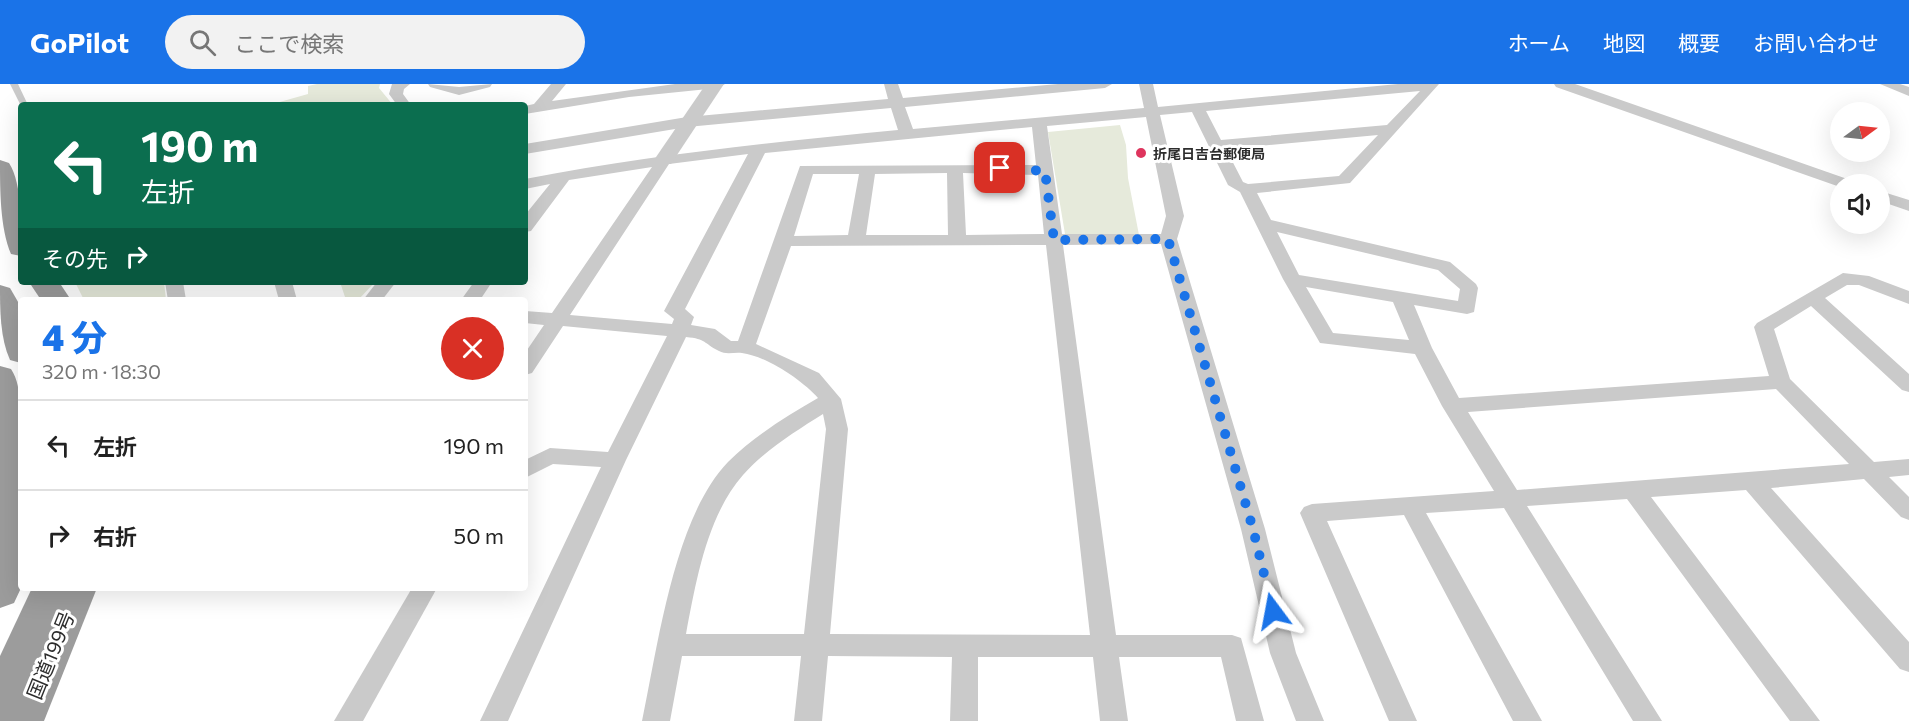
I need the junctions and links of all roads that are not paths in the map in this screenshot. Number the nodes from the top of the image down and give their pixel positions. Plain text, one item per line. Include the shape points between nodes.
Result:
1 (14, 84) edge
2 (403, 84) edge
3 (435, 84) edge
4 (485, 84) edge
5 (558, 84) edge
6 (716, 84) edge
7 (891, 84) edge
8 (1105, 84) edge
9 (1146, 84) edge
10 (1561, 84) edge
11 (1887, 84) edge
12 (1343, 88) edge
13 (632, 89) edge
14 (1909, 92) edge
15 (23, 102) edge
16 (402, 102) edge
17 (897, 103) junction
18 (1197, 107) junction
19 (532, 109) edge
20 (1152, 112) junction
21 (687, 122) junction
22 (1039, 122) junction
23 (1390, 129) junction
24 (907, 135) junction
25 (1217, 146) junction
26 (528, 148) edge
27 (758, 150) junction
28 (664, 159) junction
29 (0, 168) edge
30 (955, 168) junction
31 (868, 169) junction
32 (1045, 171) junction
33 (565, 175) junction
34 (1830, 178) edge
35 (528, 182) edge
36 (1247, 189) junction
37 (1890, 199) edge
38 (1909, 206) edge
39 (0, 218) edge
40 (528, 223) edge
41 (1262, 223) junction
42 (18, 238) edge
43 (1168, 239) junction
44 (856, 240) junction
45 (957, 240) junction
46 (1054, 240) junction
47 (784, 241) junction
48 (18, 244) edge
49 (1292, 279) junction
50 (384, 285) edge
51 (0, 294) edge
52 (374, 297) edge
53 (1401, 297) junction
54 (1812, 298) junction
55 (1909, 298) edge
56 (528, 317) edge
57 (558, 321) junction
58 (679, 331) junction
59 (18, 342) edge
60 (745, 347) junction
61 (1422, 348) junction
62 (528, 364) edge
63 (0, 377) edge
64 (1781, 382) junction
65 (1909, 385) edge
66 (831, 399) junction
67 (1454, 406) junction
68 (0, 444) edge
69 (18, 457) edge
70 (615, 460) junction
71 (1909, 467) edge
72 (528, 468) edge
73 (1868, 470) junction
74 (1752, 481) junction
75 (1632, 489) junction
76 (1508, 499) junction
77 (1411, 507) junction
78 (1909, 511) edge
79 (0, 518) edge
80 (18, 539) edge
81 (51, 591) edge
82 (76, 591) edge
83 (423, 591) edge
84 (0, 592) edge
85 (672, 645) junction
86 (965, 645) junction
87 (1105, 645) junction
88 (814, 646) junction
89 (1909, 661) edge
90 (0, 702) edge
91 (22, 721) edge
92 (348, 721) edge
93 (494, 721) edge
94 (656, 721) edge
95 (808, 721) edge
96 (964, 721) edge
97 (1114, 721) edge
98 (1250, 721) edge
99 (1310, 721) edge
100 (1403, 721) edge
101 (1528, 721) edge
102 (1648, 721) edge
103 (1806, 721) edge

1 - 15 lane
2 - 16 street via 396,93
3 - 4 street via 459,91
5 - 19 street
6 - 13 street
6 - 21 street
7 - 17 street
8 - 17 street
9 - 20 street
10 - 34 street
11 - 14 street
12 - 18 street
12 - 23 street via 1433,85
13 - 19 street
17 - 21 street
17 - 24 street
18 - 20 street
18 - 25 street
20 - 22 street
20 - 43 street via 1175,216
21 - 26 street
21 - 28 street
22 - 24 street
22 - 32 street
23 - 25 street
23 - 36 street via 1344,180
24 - 27 street
25 - 36 street via 1236,185
27 - 28 street
27 - 58 street via 674,311 684,317
28 - 33 street
28 - 57 street
29 - 42 highway
30 - 31 street
30 - 32 street
30 - 45 street
31 - 44 street
31 - 47 street via 806,169
32 - 46 street
33 - 35 street
33 - 40 street
36 - 41 street
37 - 38 street
39 - 48 highway
41 - 49 street
41 - 53 street via 1443,266 1468,288 1467,308
43 - 46 street
43 - 99 street via 1253,529 1283,653
44 - 45 street
44 - 47 street
45 - 46 street
46 - 87 street
47 - 60 street
49 - 53 street
49 - 61 street via 1328,339
50 - 52 street
51 - 59 highway
53 - 61 street
54 - 55 street via 1843,279 1862,280
54 - 64 street via 1764,327
54 - 65 street
56 - 57 street
57 - 58 street
57 - 62 street
58 - 60 street via 708,333 726,347
58 - 70 street
60 - 66 street via 799,369
61 - 67 street
63 - 68 highway
64 - 67 street
64 - 73 street
66 - 85 street via 761,446 733,471 712,502 696,542
66 - 88 street via 837,429
67 - 76 street
69 - 79 highway
70 - 72 street via 550,456
70 - 93 street
71 - 73 street
73 - 74 street
73 - 78 street
74 - 75 street
74 - 89 street
75 - 76 street
75 - 103 street
76 - 77 street
76 - 102 street
77 - 100 street via 1312,513
77 - 101 street
80 - 84 highway
81 - 90 highway
82 - 91 highway, 国道199号
83 - 92 street
85 - 88 street
85 - 94 street
86 - 87 street
86 - 88 street
86 - 96 street
87 - 97 street
87 - 98 street via 1232,646
88 - 95 street

